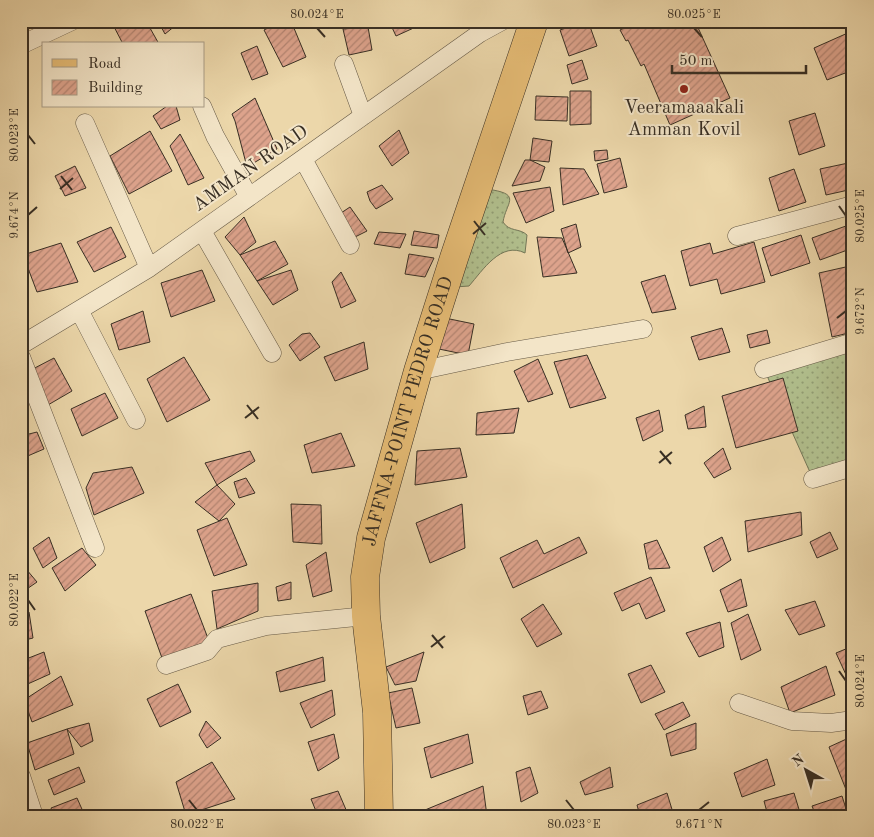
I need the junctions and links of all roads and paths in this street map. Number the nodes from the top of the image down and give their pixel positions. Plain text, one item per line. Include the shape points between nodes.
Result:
1 (72, 21) edge
2 (502, 21) edge
3 (534, 21) edge
4 (21, 45) edge
5 (344, 64) dead end
6 (203, 108) edge
7 (363, 116) junction
8 (85, 123) dead end
9 (303, 159) junction
10 (249, 197) junction
11 (853, 205) edge
12 (202, 231) junction
13 (737, 236) dead end
14 (350, 245) dead end
15 (149, 268) junction
16 (79, 310) junction
17 (643, 329) dead end
18 (853, 342) edge
19 (21, 345) edge
20 (272, 353) dead end
21 (21, 357) edge
22 (764, 369) dead end
23 (418, 371) junction
24 (136, 420) dead end
25 (853, 467) edge
26 (813, 480) dead end
27 (95, 548) dead end
28 (366, 616) junction
29 (166, 665) dead end
30 (739, 703) dead end
31 (853, 720) edge
32 (21, 776) edge
33 (34, 816) edge
34 (379, 816) edge

1 - 4 street
2 - 7 street, AMMAN ROAD via 480,32
3 - 23 main road, JAFFNA-POINT PEDRO ROAD
5 - 7 street
6 - 10 street
7 - 9 street, AMMAN ROAD
8 - 15 street
9 - 10 street, AMMAN ROAD
9 - 14 street
10 - 12 street, AMMAN ROAD
11 - 13 street
12 - 15 street, AMMAN ROAD
12 - 20 street
15 - 16 street, AMMAN ROAD
16 - 19 street, AMMAN ROAD
16 - 24 street
17 - 23 street
18 - 22 street
21 - 27 street
23 - 28 main road, JAFFNA-POINT PEDRO ROAD via 371,538
25 - 26 street
28 - 29 street via 266,626 217,639 207,651
28 - 34 main road, JAFFNA-POINT PEDRO ROAD via 377,712
30 - 31 street via 792,721 831,724
32 - 33 street

